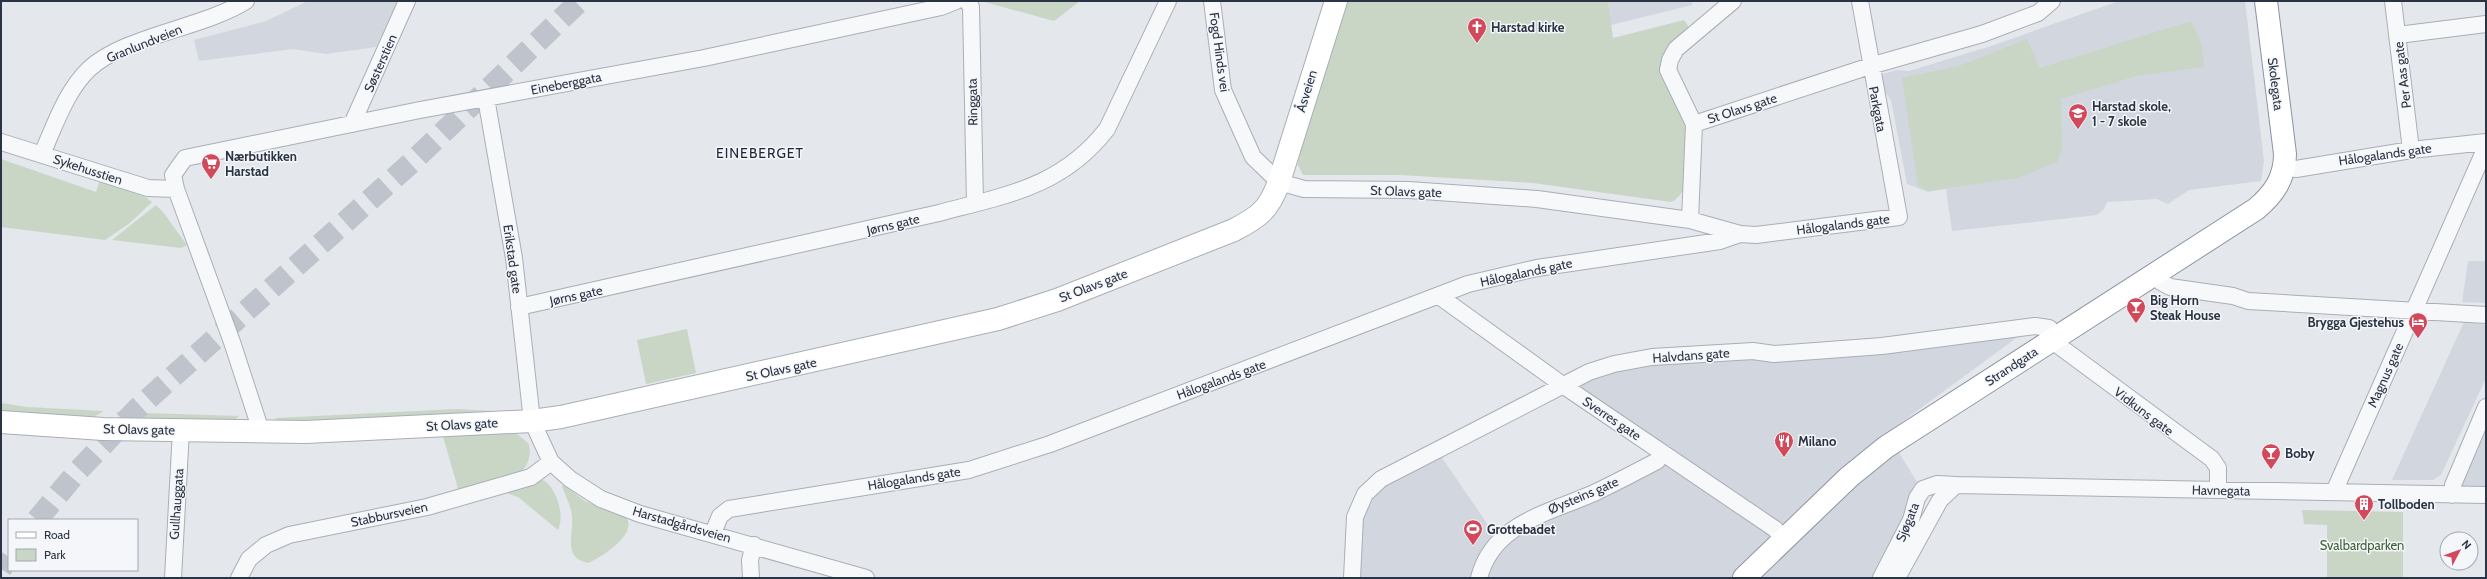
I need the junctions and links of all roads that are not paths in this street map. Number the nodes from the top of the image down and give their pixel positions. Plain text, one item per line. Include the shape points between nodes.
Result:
1 (246, 1) edge
2 (407, 1) edge
3 (956, 1) edge
4 (967, 1) edge
5 (1168, 1) edge
6 (1212, 1) edge
7 (1336, 1) edge
8 (1733, 1) edge
9 (1860, 1) edge
10 (2052, 1) edge
11 (2266, 1) edge
12 (2394, 1) edge
13 (2486, 24) edge
14 (2398, 35) junction
15 (1870, 66) junction
16 (486, 98) junction
17 (352, 124) junction
18 (1694, 124) junction
19 (1, 142) edge
20 (2486, 142) edge
21 (2486, 147) edge
22 (2411, 150) junction
23 (42, 154) junction
24 (2285, 168) junction
25 (1279, 182) junction
26 (176, 189) junction
27 (975, 204) junction
28 (1899, 217) joint
29 (1690, 220) junction
30 (1740, 234) junction
31 (2155, 273) junction
32 (1439, 296) junction
33 (520, 307) junction
34 (2414, 310) junction
35 (2486, 315) edge
36 (2055, 338) junction
37 (1564, 386) junction
38 (2486, 407) edge
39 (532, 421) junction
40 (1, 422) edge
41 (181, 430) junction
42 (261, 431) junction
43 (1663, 453) junction
44 (551, 462) junction
45 (1956, 485) junction
46 (2218, 490) junction
47 (2334, 492) junction
48 (2452, 495) junction
49 (2486, 495) edge
50 (713, 533) junction
51 (1784, 540) junction
52 (754, 545) junction
53 (173, 578) edge
54 (239, 578) edge
55 (751, 578) edge
56 (866, 578) edge
57 (1352, 578) edge
58 (1479, 578) edge
59 (1744, 578) edge
60 (1881, 578) edge
61 (1898, 578) edge

1 - 23 street, Granlundveien via 138,43 97,63 83,76 71,93
2 - 17 street, Søsterstien
3 - 16 street, Eineberggata via 941,7 704,58
4 - 27 street, Ringgata via 971,7
5 - 27 street, Jørns gate via 1106,129 1094,145 1060,174
6 - 25 street, Fogd Hinds vei via 1223,90 1253,157
7 - 25 main road, Åsveien
8 - 18 street via 1676,49 1670,60 1668,70
9 - 15 street, Parkgata
10 - 15 street, St Olavs gate via 2038,13 1982,34
11 - 24 main road, Skolegata
12 - 14 street, Per Aas gate
13 - 14 street
14 - 22 street, Per Aas gate
15 - 18 street, St Olavs gate
15 - 28 street, Parkgata
16 - 17 street, Eineberggata
16 - 33 street, Erikstad gate
17 - 26 street, Eineberggata via 185,158 173,175
18 - 29 street, St Olavs gate
19 - 23 street, Sykehusstien
20 - 22 street, Hålogalands gate
21 - 34 street, Magnus gate
22 - 24 street, Hålogalands gate via 2296,169
23 - 26 street, Sykehusstien via 148,188
24 - 31 main road, Strandgata via 2272,194 2256,209
25 - 29 street, St Olavs gate via 1304,189 1485,194
25 - 39 main road, St Olavs gate via 1268,206 1252,221 1035,308 998,320 561,417
26 - 42 street via 232,342
27 - 33 street, Jørns gate via 845,236
28 - 30 street, Hålogalands gate via 1756,235
29 - 30 street, Hålogalands gate
30 - 32 street, Hålogalands gate via 1720,241 1537,268 1468,284
31 - 34 street via 2161,282 2170,287 2248,300
31 - 36 main road, Strandgata
32 - 37 street, Sverres gate
32 - 50 street, Hålogalands gate via 1050,444 969,470 729,509 720,516
33 - 39 street, Erikstad gate
34 - 35 street
34 - 47 street, Magnus gate
36 - 37 street, Halvdans gate via 2049,328 2035,326 1882,346 1774,354 1753,352 1652,357 1589,372
36 - 46 street, Vidkuns gate via 2212,460 2218,468
36 - 51 main road, Strandgata via 1886,446 1849,477
37 - 43 street, Sverres gate
37 - 57 street, Halvdans gate via 1381,480 1365,494 1355,517
38 - 48 street via 2452,485
39 - 42 main road, St Olavs gate via 306,432
39 - 44 street, Harstadgårdsveien
40 - 41 main road, St Olavs gate via 103,429
41 - 42 main road, St Olavs gate
41 - 53 street, Gullhauggata
43 - 51 street, Sverres gate via 1775,529
43 - 58 street, Øysteins gate via 1657,461 1607,486 1542,512 1513,528 1496,544 1481,569
44 - 50 street, Harstadgårdsveien via 570,479 600,499 640,514
44 - 54 street, Stabbursveien via 531,477 427,507 289,534 266,545 249,559
45 - 46 street, Havnegata
45 - 60 street, Sjøgata via 1936,484 1923,489 1917,498 1911,520
45 - 61 street, Sjøgata via 1940,500
46 - 47 street, Havnegata
47 - 48 street, Havnegata
48 - 49 street, Havnegata
50 - 52 street, Harstadgårdsveien
51 - 59 main road, Strandgata
52 - 55 street via 750,560
52 - 56 street, Harstadgårdsveien

